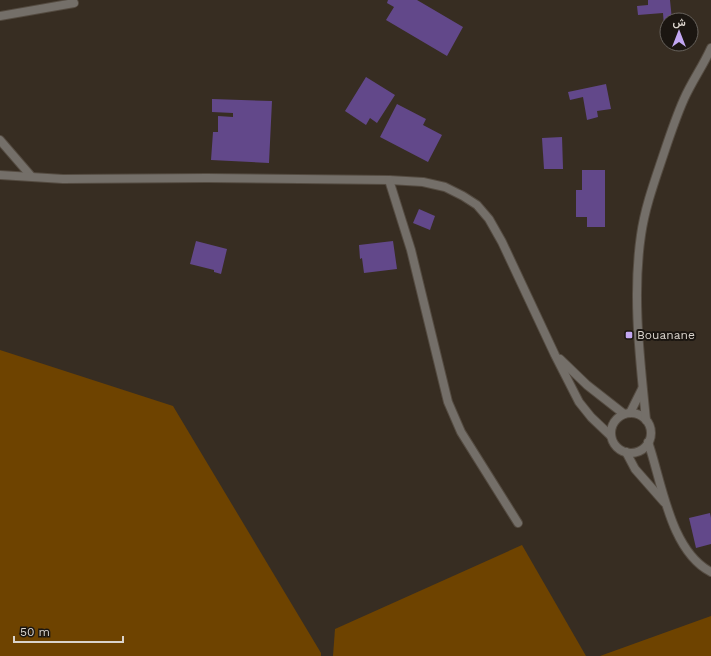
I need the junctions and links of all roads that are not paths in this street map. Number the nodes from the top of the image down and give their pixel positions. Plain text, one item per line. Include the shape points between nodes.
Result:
1 (74, 3) dead end
2 (0, 16) edge
3 (711, 48) edge
4 (0, 140) edge
5 (0, 175) edge
6 (31, 176) junction
7 (389, 180) junction
8 (555, 355) junction
9 (643, 389) junction
10 (627, 414) junction
11 (646, 420) junction
12 (611, 436) junction
13 (648, 442) junction
14 (626, 452) junction
15 (665, 503) junction
16 (518, 523) dead end
17 (711, 572) edge

1 - 2 street
3 - 9 street via 676,120 642,227 637,302
4 - 6 street
5 - 6 street
6 - 7 street via 63,179
7 - 8 street via 423,182 446,187 477,205 489,219 502,242
7 - 16 street via 411,250 448,402 465,438
8 - 10 street via 587,385
8 - 12 street via 579,402
9 - 10 street
9 - 11 street
10 - 11 street via 640,415
10 - 12 street via 613,424
11 - 13 street via 650,427
12 - 14 street via 616,446
13 - 14 street via 637,452
13 - 15 street
14 - 15 street via 635,469
15 - 17 street via 689,555

